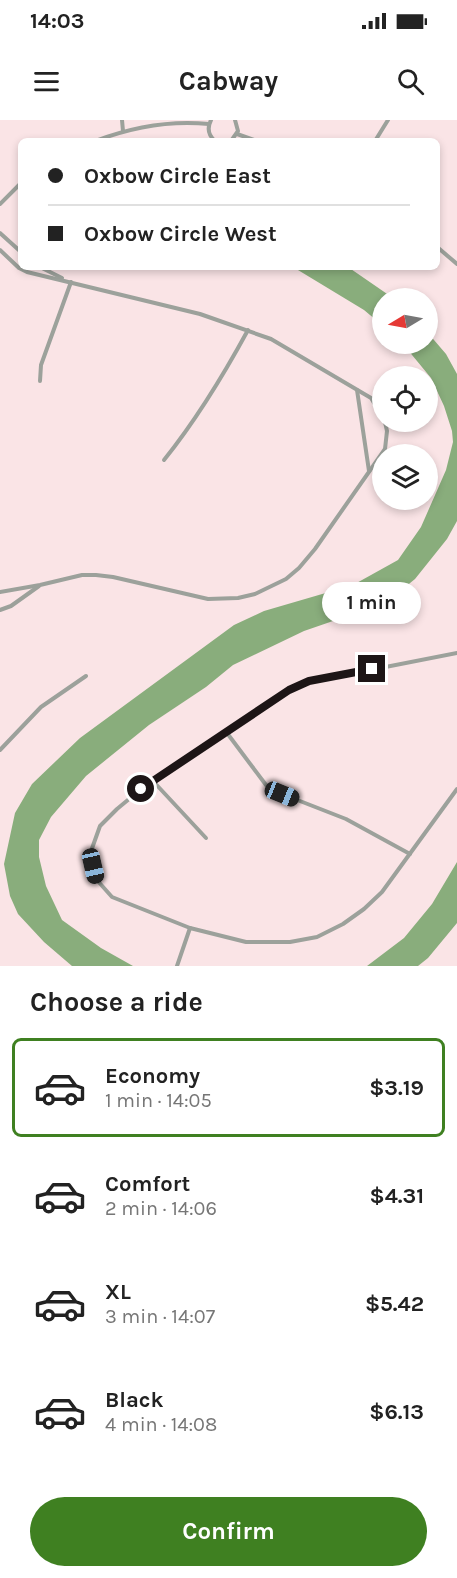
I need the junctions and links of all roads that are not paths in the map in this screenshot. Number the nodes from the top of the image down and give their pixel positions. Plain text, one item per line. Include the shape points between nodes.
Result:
1 (122, 120) edge
2 (235, 120) edge
3 (388, 120) edge
4 (210, 122) edge
5 (123, 131) junction
6 (237, 134) junction
7 (103, 138) edge
8 (212, 138) edge
9 (234, 138) edge
10 (248, 138) edge
11 (377, 138) edge
12 (18, 186) edge
13 (0, 204) edge
14 (0, 233) edge
15 (18, 249) edge
16 (440, 249) edge
17 (0, 250) edge
18 (457, 264) edge
19 (18, 267) edge
20 (23, 270) edge
21 (46, 270) edge
22 (71, 282) junction
23 (248, 330) junction
24 (40, 381) dead end
25 (357, 390) junction
26 (372, 400) edge
27 (387, 432) edge
28 (164, 460) dead end
29 (369, 471) junction
30 (40, 585) junction
31 (0, 592) edge
32 (0, 610) edge
33 (457, 653) edge
34 (86, 676) dead end
35 (227, 733) junction
36 (0, 750) edge
37 (152, 780) junction
38 (457, 789) edge
39 (206, 838) dead end
40 (410, 854) junction
41 (190, 928) junction
42 (177, 966) edge

1 - 5 street
2 - 6 street
3 - 11 street
4 - 5 street via 170,122
4 - 8 street
5 - 7 street
6 - 9 street
6 - 10 street
12 - 13 street
14 - 15 street
16 - 18 street
17 - 19 street
20 - 22 street
21 - 22 street
22 - 23 street
22 - 24 street via 41,365
23 - 25 street via 271,339
23 - 28 street via 207,402
25 - 26 street
25 - 29 street
27 - 29 street via 385,449
29 - 30 street via 299,568 255,594 208,599 96,575
30 - 31 street
30 - 32 street
33 - 35 street via 309,681 289,690
34 - 36 street via 41,707
35 - 37 street
35 - 40 street via 266,784 346,819
37 - 39 street
37 - 41 street via 100,826 90,854 96,879 111,897
38 - 40 street
40 - 41 street via 364,909 317,937 290,942 246,942
41 - 42 street

